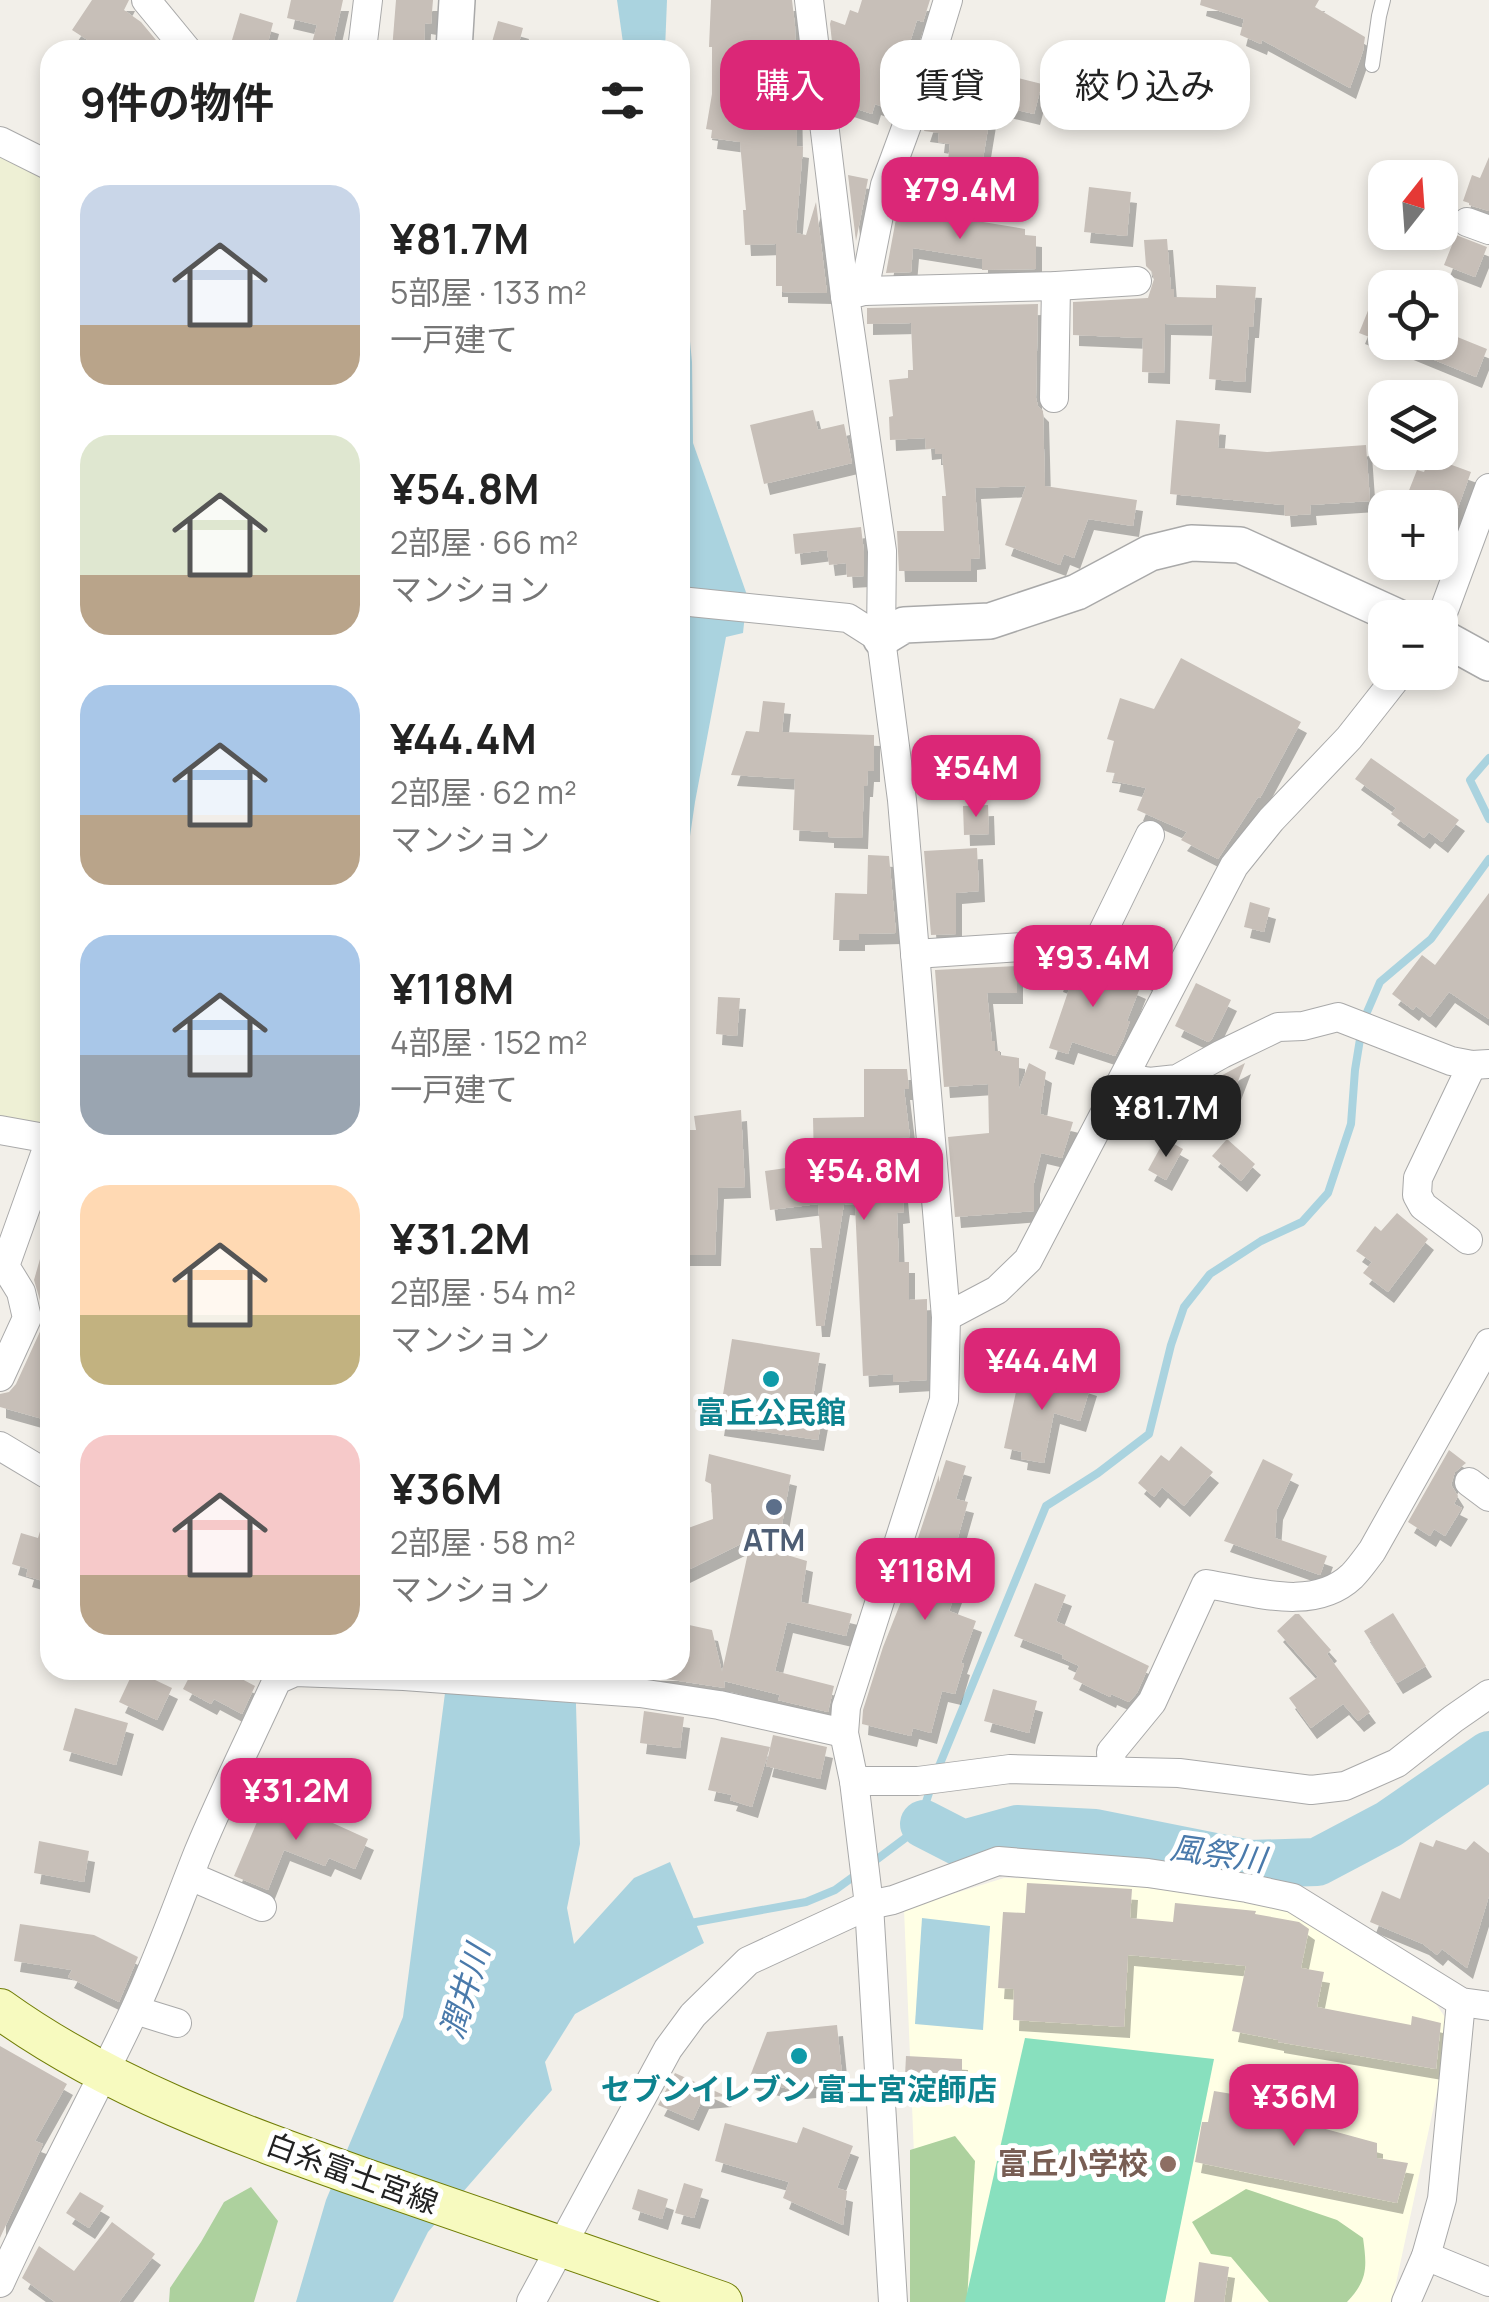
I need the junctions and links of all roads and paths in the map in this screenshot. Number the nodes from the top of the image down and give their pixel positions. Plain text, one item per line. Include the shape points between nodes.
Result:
1 (146, 0) edge
2 (368, 0) edge
3 (457, 0) edge
4 (810, 0) edge
5 (948, 0) edge
6 (1383, 0) edge
7 (178, 40) edge
8 (363, 40) edge
9 (455, 40) edge
10 (1372, 65) dead end
11 (0, 142) edge
12 (40, 161) edge
13 (1136, 282) dead end
14 (1056, 286) junction
15 (855, 293) junction
16 (1054, 398) dead end
17 (1489, 488) edge
18 (1447, 600) edge
19 (690, 602) edge
20 (1368, 603) edge
21 (881, 639) junction
22 (1458, 646) edge
23 (1489, 664) edge
24 (1386, 690) edge
25 (1150, 835) dead end
26 (1095, 948) junction
27 (915, 954) junction
28 (1171, 983) junction
29 (1481, 1065) edge
30 (1125, 1077) junction
31 (0, 1130) edge
32 (40, 1138) edge
33 (40, 1168) edge
34 (1468, 1240) dead end
35 (946, 1316) junction
36 (1489, 1343) edge
37 (0, 1376) edge
38 (0, 1446) edge
39 (40, 1470) edge
40 (279, 1680) edge
41 (464, 1680) edge
42 (634, 1681) edge
43 (1489, 1694) edge
44 (844, 1733) junction
45 (1112, 1770) junction
46 (854, 1781) junction
47 (190, 1876) junction
48 (869, 1905) junction
49 (262, 1907) dead end
50 (1475, 2004) edge
51 (0, 2009) edge
52 (135, 2010) junction
53 (178, 2023) dead end
54 (104, 2075) junction
55 (553, 2244) junction
56 (1426, 2256) junction
57 (0, 2282) edge
58 (1489, 2282) edge
59 (531, 2302) edge
60 (722, 2302) edge
61 (893, 2302) edge
62 (1406, 2302) edge

1 - 7 street
2 - 8 street
3 - 9 street
4 - 15 street
5 - 15 street
6 - 10 lane
11 - 12 street
13 - 14 street
14 - 15 street
14 - 16 street
15 - 21 street via 882,551
17 - 18 street
19 - 21 street via 848,618
20 - 21 street via 1240,545 1191,543 1150,553 1077,592 990,621 904,625
21 - 27 street
22 - 23 street
24 - 28 street via 1234,866
25 - 26 street
26 - 27 street via 1084,942
26 - 28 street
27 - 35 street
28 - 30 street
29 - 30 street via 1450,1061 1338,1017 1278,1027 1177,1079
29 - 34 street via 1418,1178 1423,1206
30 - 35 street via 1028,1260 996,1290
31 - 32 street
33 - 37 street via 5,1266 27,1318
35 - 44 street via 944,1400 846,1707
36 - 45 street via 1351,1577 1305,1598 1206,1584 1152,1702 1111,1752
38 - 39 street
40 - 47 street
41 - 42 street via 598,1689
42 - 44 street
43 - 45 street via 1396,1764 1345,1786 1311,1790
44 - 46 street
45 - 46 street via 1010,1768 932,1780
46 - 48 street
47 - 49 street
47 - 52 street via 151,1944
48 - 50 street via 998,1861 1247,1888 1293,1898
48 - 55 street via 748,1961 693,2015
48 - 61 street
50 - 56 street
51 - 54 main road, 白糸富士宮線
52 - 53 street
52 - 54 street
54 - 55 main road, 白糸富士宮線 via 251,2138
54 - 57 street
55 - 59 street
55 - 60 main road, 白糸富士宮線
56 - 58 street
56 - 62 street

